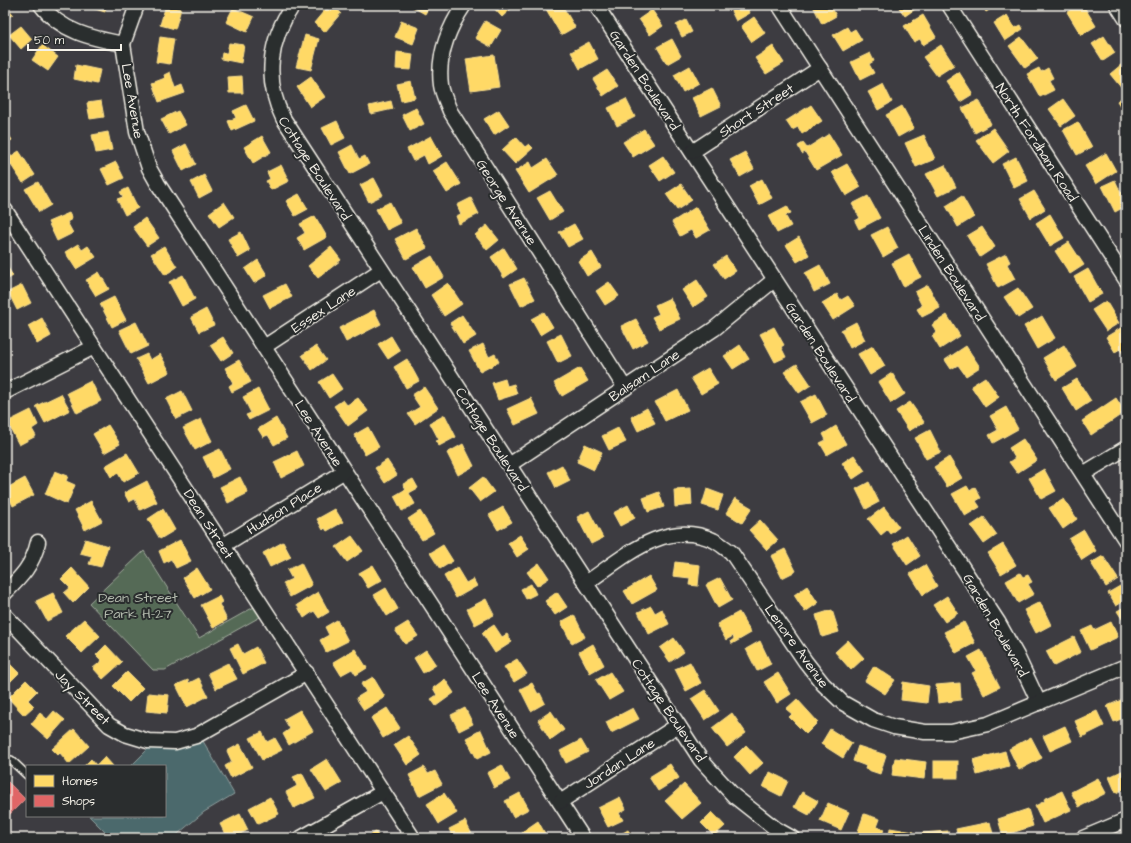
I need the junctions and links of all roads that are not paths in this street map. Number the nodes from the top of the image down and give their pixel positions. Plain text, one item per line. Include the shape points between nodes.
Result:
1 (40, 5) edge
2 (137, 5) edge
3 (293, 5) edge
4 (464, 5) edge
5 (596, 5) edge
6 (779, 5) edge
7 (949, 5) edge
8 (1117, 5) edge
9 (1126, 19) edge
10 (123, 44) junction
11 (820, 68) junction
12 (692, 152) junction
13 (5, 210) edge
14 (9, 225) edge
15 (381, 270) junction
16 (774, 280) junction
17 (1126, 280) edge
18 (94, 347) junction
19 (264, 347) junction
20 (625, 388) junction
21 (5, 392) edge
22 (1126, 448) edge
23 (509, 465) junction
24 (343, 472) junction
25 (1083, 474) junction
26 (1126, 541) edge
27 (38, 542) dead end
28 (224, 545) junction
29 (586, 583) junction
30 (5, 593) edge
31 (5, 615) edge
32 (1126, 666) edge
33 (307, 673) junction
34 (1039, 703) junction
35 (678, 725) junction
36 (5, 760) edge
37 (26, 774) edge
38 (383, 792) junction
39 (560, 802) junction
40 (1126, 820) edge
41 (301, 838) edge
42 (413, 838) edge
43 (583, 838) edge
44 (792, 838) edge
45 (1083, 838) edge

1 - 10 street via 64,28 89,38
2 - 10 street, Lee Avenue
3 - 15 street, Cottage Boulevard via 277,34 270,61 276,104
4 - 20 street, George Avenue via 448,32 441,62 441,85 450,112
5 - 12 street, Garden Boulevard
6 - 11 street, Linden Boulevard
7 - 17 street, North Fordham Road
8 - 9 street
10 - 19 street, Lee Avenue via 137,132 150,168 184,227
11 - 12 street, Short Street
11 - 25 street, Linden Boulevard
12 - 16 street, Garden Boulevard
13 - 14 street, Dean Street
14 - 18 street, Dean Street
15 - 19 street, Essex Lane
15 - 23 street, Cottage Boulevard
16 - 20 street, Balsam Lane via 714,328
16 - 34 street, Garden Boulevard via 998,622
18 - 21 street
18 - 28 street, Dean Street
19 - 24 street, Lee Avenue
20 - 23 street, Balsam Lane
22 - 25 street
23 - 29 street, Cottage Boulevard
24 - 28 street, Hudson Place
24 - 39 street, Lee Avenue
25 - 26 street, Linden Boulevard
27 - 30 street via 27,571
28 - 33 street, Dean Street
29 - 34 street, Lenore Avenue via 649,541 668,535 691,534 713,540 731,552 822,684 843,703 873,720 907,730 951,732 988,724
29 - 35 street, Cottage Boulevard
31 - 33 street, Jay Street via 109,724 125,734 148,741 175,742 196,736
32 - 34 street, Lenore Avenue
33 - 38 street, Dean Street
35 - 39 street, Jordan Lane
35 - 44 street, Cottage Boulevard via 701,760 734,796 776,829
36 - 37 lane via 11,760
38 - 41 street
38 - 42 street, Dean Street
39 - 43 street, Lee Avenue
40 - 45 street

